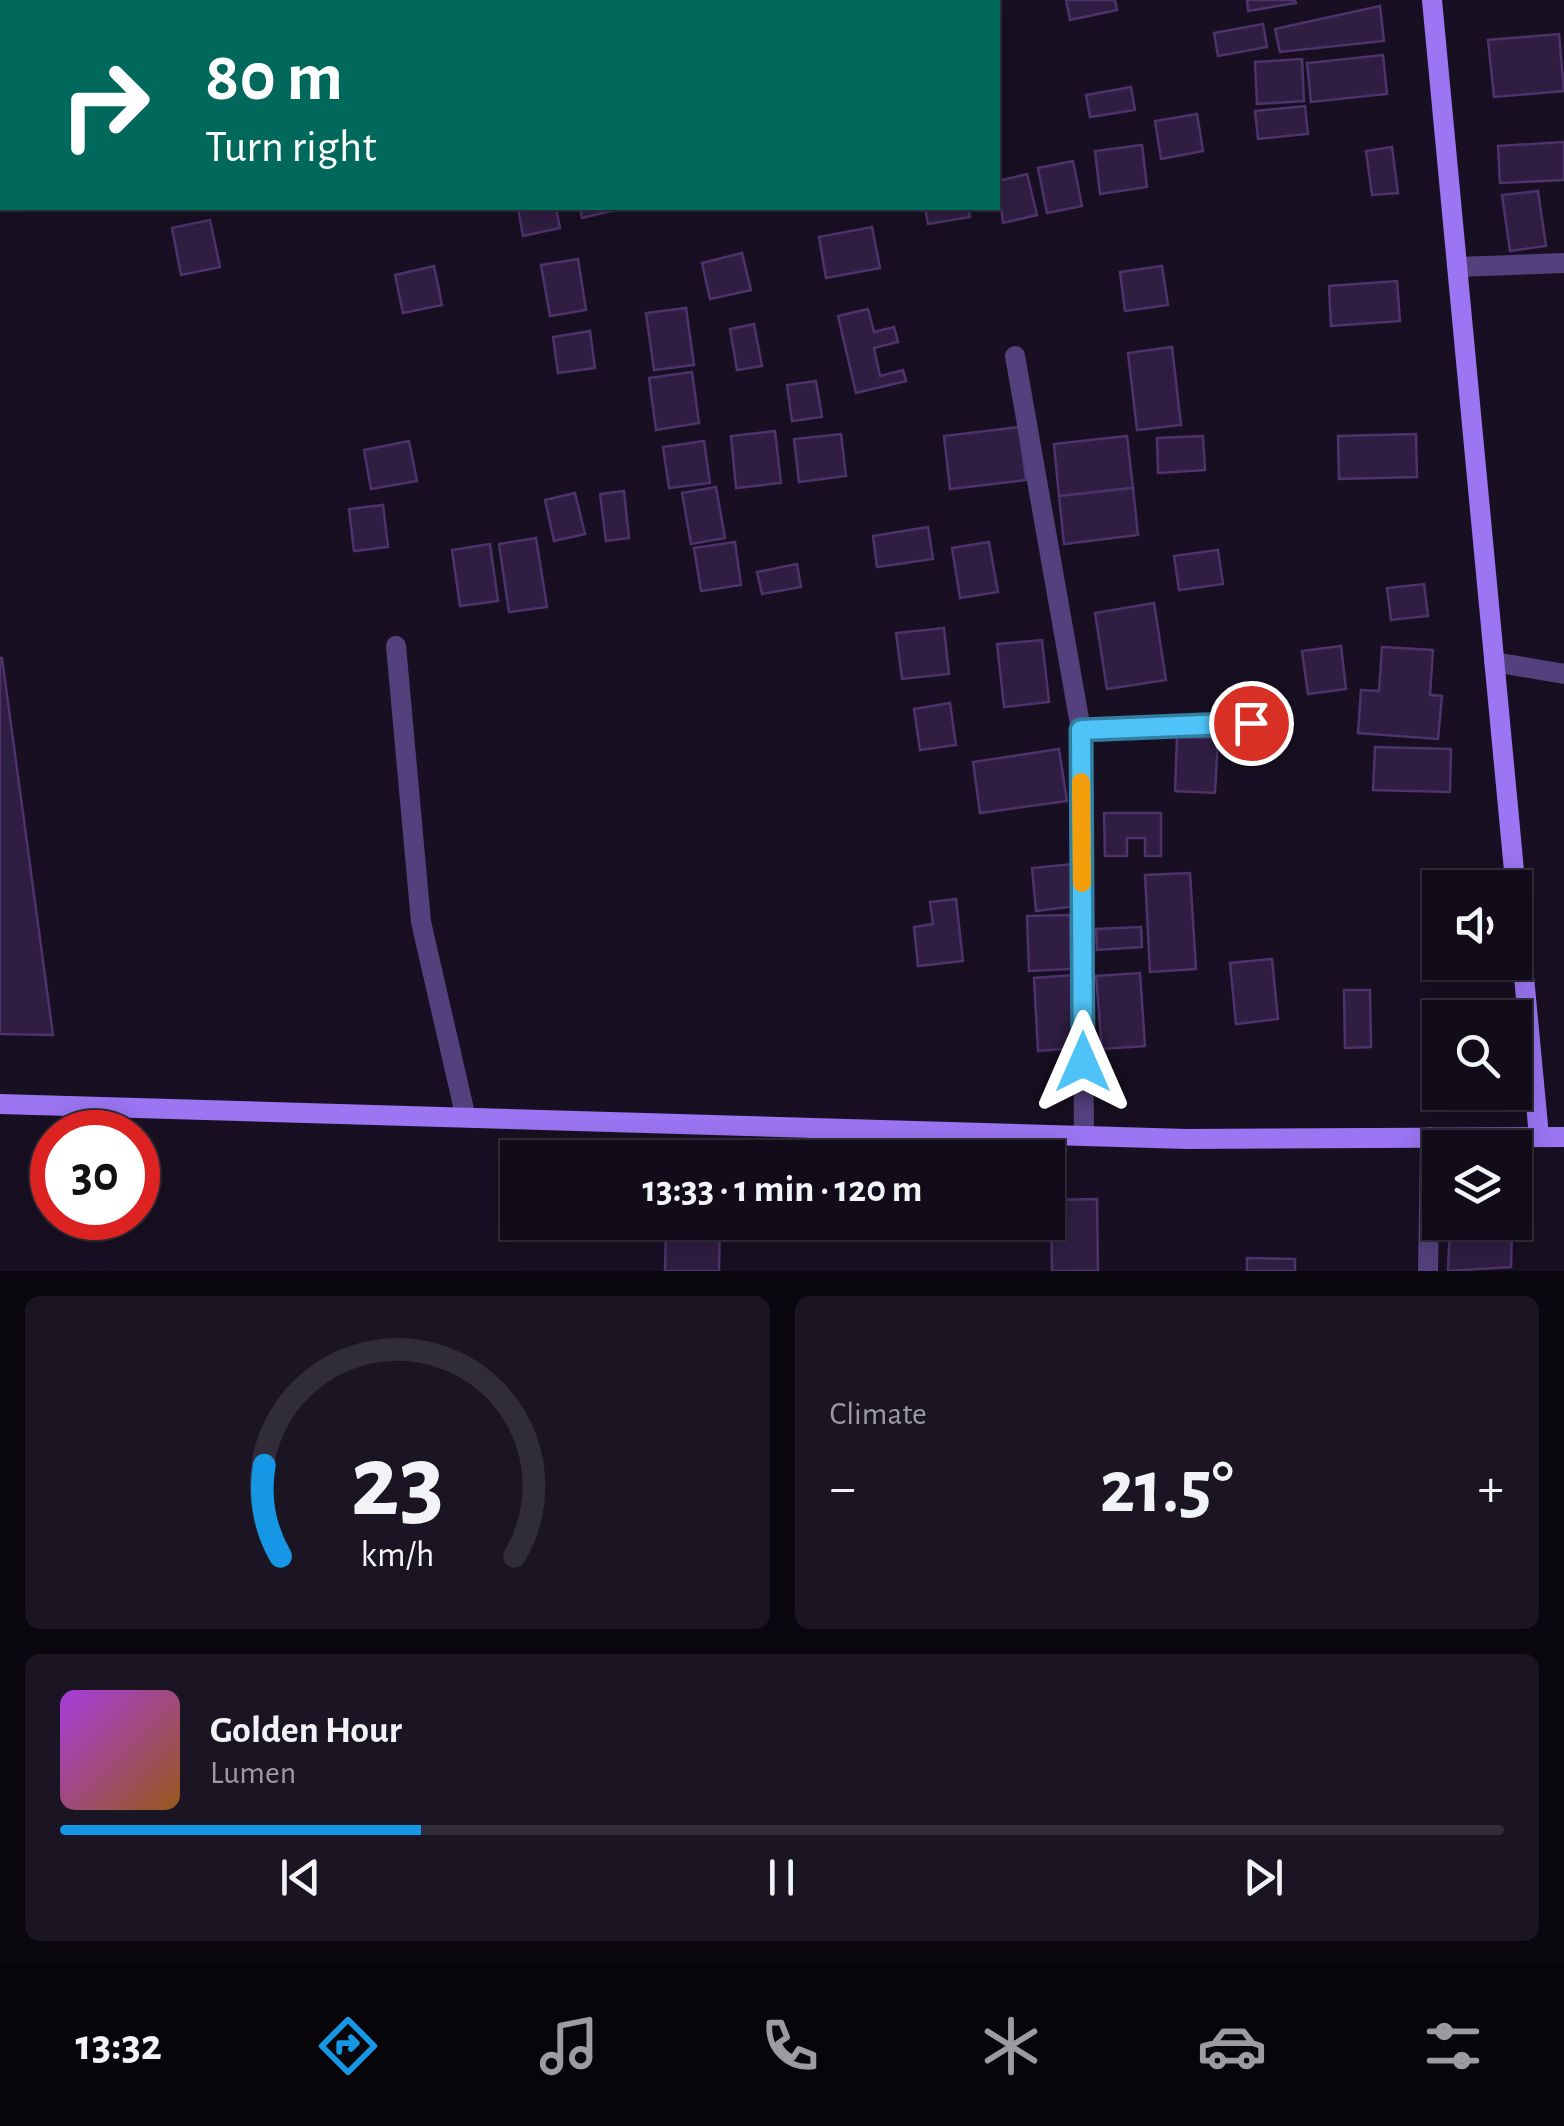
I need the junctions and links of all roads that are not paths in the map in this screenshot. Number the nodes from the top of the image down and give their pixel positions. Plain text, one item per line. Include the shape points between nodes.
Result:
1 (1432, 0) edge
2 (1564, 263) edge
3 (1457, 267) junction
4 (1016, 356) dead end
5 (396, 646) dead end
6 (1494, 662) junction
7 (1564, 674) edge
8 (1251, 723) dead end
9 (1081, 730) junction
10 (0, 1104) edge
11 (465, 1114) junction
12 (1084, 1135) junction
13 (1532, 1136) edge
14 (1538, 1136) junction
15 (1422, 1137) edge
16 (1564, 1137) edge
17 (1428, 1240) edge
18 (1428, 1271) edge

1 - 3 main road
2 - 3 street
3 - 6 main road
4 - 9 street
5 - 11 street via 421,922
6 - 7 street
6 - 14 main road
8 - 9 street
9 - 12 street
10 - 11 main road
11 - 12 main road
12 - 15 main road
13 - 14 main road
14 - 16 main road
17 - 18 street

